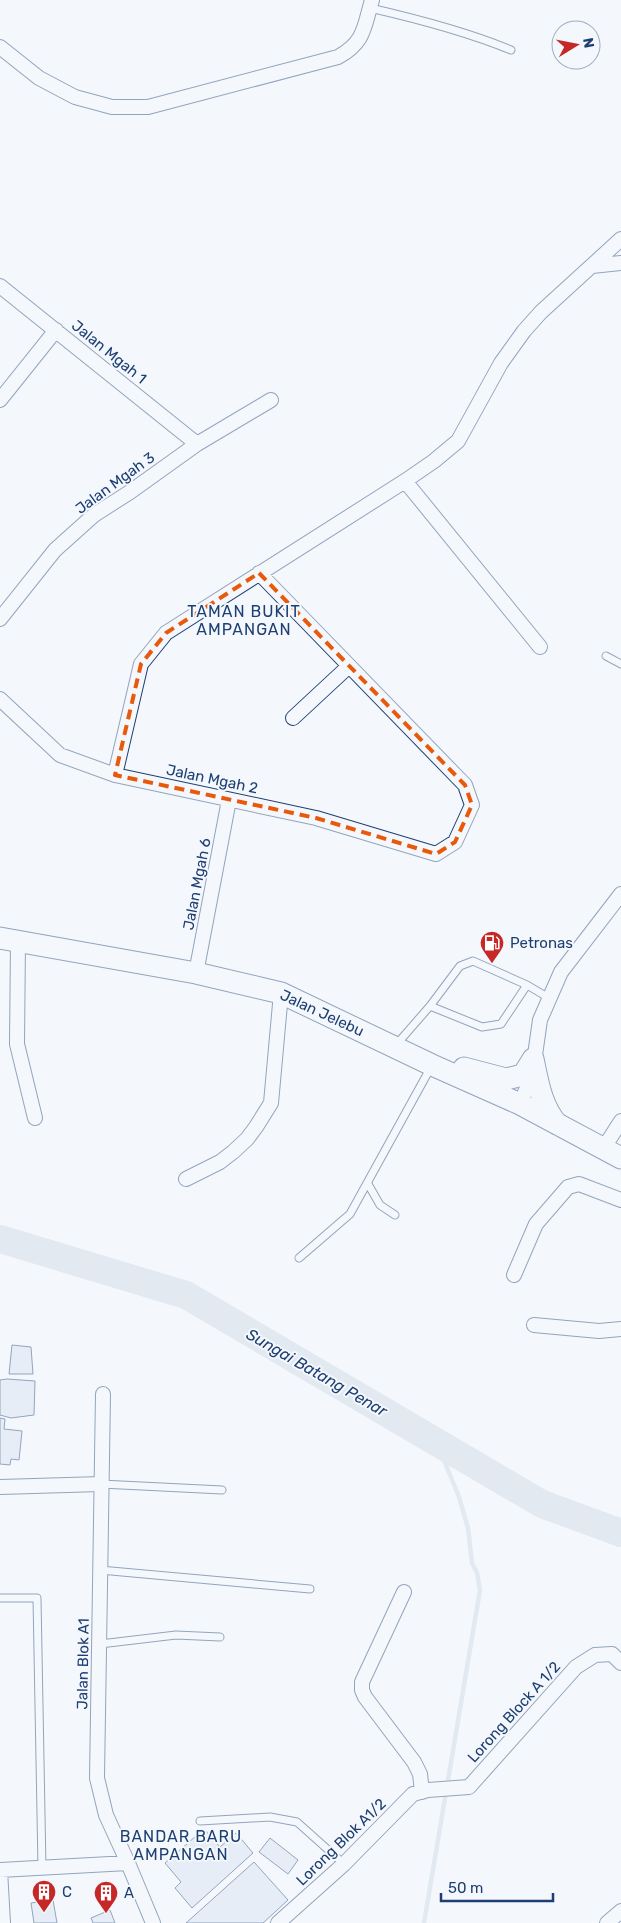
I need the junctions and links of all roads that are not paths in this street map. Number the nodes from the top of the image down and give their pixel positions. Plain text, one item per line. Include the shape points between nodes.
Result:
1 (371, 4) edge
2 (0, 47) edge
3 (511, 50) dead end
4 (621, 239) edge
5 (621, 263) edge
6 (592, 266) junction
7 (0, 286) edge
8 (56, 330) junction
9 (0, 400) edge
10 (271, 400) dead end
11 (197, 444) junction
12 (405, 481) junction
13 (259, 573) junction
14 (0, 619) edge
15 (540, 647) dead end
16 (606, 656) dead end
17 (621, 664) edge
18 (350, 666) junction
19 (0, 699) edge
20 (293, 718) dead end
21 (115, 775) junction
22 (229, 800) junction
23 (621, 894) edge
24 (9, 939) edge
25 (196, 973) junction
26 (527, 985) junction
27 (281, 993) junction
28 (549, 998) junction
29 (430, 1006) junction
30 (402, 1051) junction
31 (533, 1059) junction
32 (432, 1065) junction
33 (520, 1104) junction
34 (35, 1118) dead end
35 (621, 1121) edge
36 (558, 1125) junction
37 (612, 1153) edge
38 (186, 1179) dead end
39 (368, 1184) junction
40 (621, 1200) edge
41 (395, 1215) dead end
42 (299, 1258) dead end
43 (514, 1275) dead end
44 (534, 1325) dead end
45 (621, 1329) edge
46 (103, 1394) dead end
47 (101, 1484) junction
48 (0, 1487) edge
49 (222, 1490) dead end
50 (100, 1570) junction
51 (310, 1588) dead end
52 (404, 1592) dead end
53 (0, 1598) edge
54 (220, 1636) dead end
55 (100, 1644) junction
56 (621, 1663) edge
57 (425, 1791) junction
58 (200, 1821) dead end
59 (128, 1863) junction
60 (344, 1864) junction
61 (42, 1868) junction
62 (0, 1870) edge
63 (621, 1911) edge
64 (3, 1923) edge
65 (153, 1923) edge
66 (278, 1923) edge
67 (607, 1923) edge

1 - 2 street via 362,36 352,50 338,57 148,107 112,107 75,97 38,78
1 - 3 lane via 477,36
4 - 6 street
5 - 6 street
6 - 12 street via 524,331 501,363 458,441
7 - 8 street, Jalan Mgah 1
8 - 9 street
8 - 11 street, Jalan Mgah 1
10 - 11 street, Jalan Mgah 3
11 - 14 street, Jalan Mgah 3 via 94,515 55,550
12 - 13 street
12 - 15 street
13 - 18 street
13 - 21 street via 166,633 141,664
16 - 17 lane
18 - 20 street
18 - 22 street, Jalan Mgah 2 via 465,785 472,805 455,842 436,854 316,818
19 - 21 street, Jalan Mgah 2 via 60,755
21 - 22 street, Jalan Mgah 2
22 - 25 street, Jalan Mgah 6
23 - 28 street via 561,972
24 - 25 main road, Jalan Jelebu
24 - 34 street via 17,1044
25 - 27 main road, Jalan Jelebu
26 - 28 lane
26 - 29 lane via 501,1024 482,1027
26 - 29 lane via 473,961 460,966
27 - 30 main road, Jalan Jelebu
27 - 38 street via 268,1107 247,1139 233,1152
28 - 31 street via 540,1020
29 - 30 lane
30 - 31 main road via 506,1079 523,1075
30 - 32 main road, Jalan Jelebu
31 - 33 street via 532,1076
31 - 36 main road via 543,1101 548,1114
32 - 33 main road, Jalan Jelebu
32 - 39 lane
33 - 36 main road, Jalan Jelebu
35 - 37 street
36 - 37 main road, Jalan Jelebu
39 - 41 lane via 380,1205
39 - 42 lane via 350,1214
40 - 43 street via 579,1184 568,1187 536,1224
44 - 45 street via 599,1331
46 - 47 street, Jalan Blok A1
47 - 48 street
47 - 49 lane
47 - 50 street, Jalan Blok A1
50 - 51 lane
50 - 55 street, Jalan Blok A1
52 - 57 street via 362,1682 362,1690 414,1762
53 - 61 lane via 36,1598
54 - 55 lane via 176,1636
55 - 59 street, Jalan Blok A1 via 97,1778 106,1815
56 - 57 street, Lorong Block A 1/2 via 612,1654 595,1655 576,1668 468,1787
57 - 60 street, Lorong Blok A1/2 via 413,1794
58 - 60 lane via 270,1817 297,1822
59 - 61 street
59 - 65 street, Jalan Blok A1
60 - 66 street, Lorong Blok A1/2
61 - 62 street
62 - 64 street
63 - 67 street

